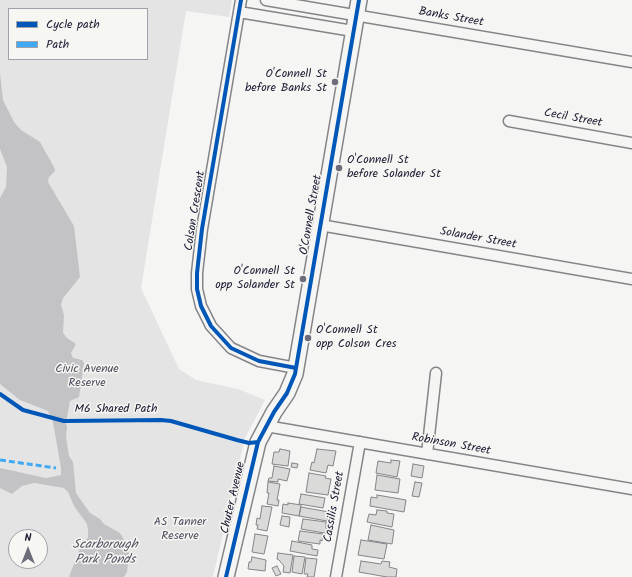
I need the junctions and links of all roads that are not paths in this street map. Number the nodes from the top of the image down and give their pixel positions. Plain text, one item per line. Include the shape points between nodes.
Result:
1 (241, 0) edge
2 (266, 0) edge
3 (359, 0) edge
4 (239, 12) junction
5 (356, 15) junction
6 (353, 31) junction
7 (632, 62) edge
8 (509, 121) dead end
9 (632, 143) edge
10 (320, 224) junction
11 (632, 279) edge
12 (296, 368) junction
13 (436, 373) dead end
14 (266, 426) junction
15 (360, 442) junction
16 (428, 454) junction
17 (632, 489) edge
18 (226, 577) edge
19 (336, 577) edge

1 - 4 street, Colson Crescent
2 - 5 street, Banks Street
3 - 5 main road, O'Connell Street
4 - 6 street
4 - 12 street, Colson Crescent via 202,229 197,289 201,306 211,326 231,348 259,361
5 - 6 main road, O'Connell Street
5 - 7 street, Banks Street
6 - 10 main road, O'Connell Street
8 - 9 street, Cecil Street
10 - 11 street, Solander Street
10 - 12 main road, O'Connell Street
12 - 14 main road, O'Connell Street via 287,393
13 - 16 street
14 - 15 street, Robinson Street
14 - 18 main road, Chuter Avenue via 258,442
15 - 16 street, Robinson Street
15 - 19 street, Cassilis Street
16 - 17 street, Robinson Street

